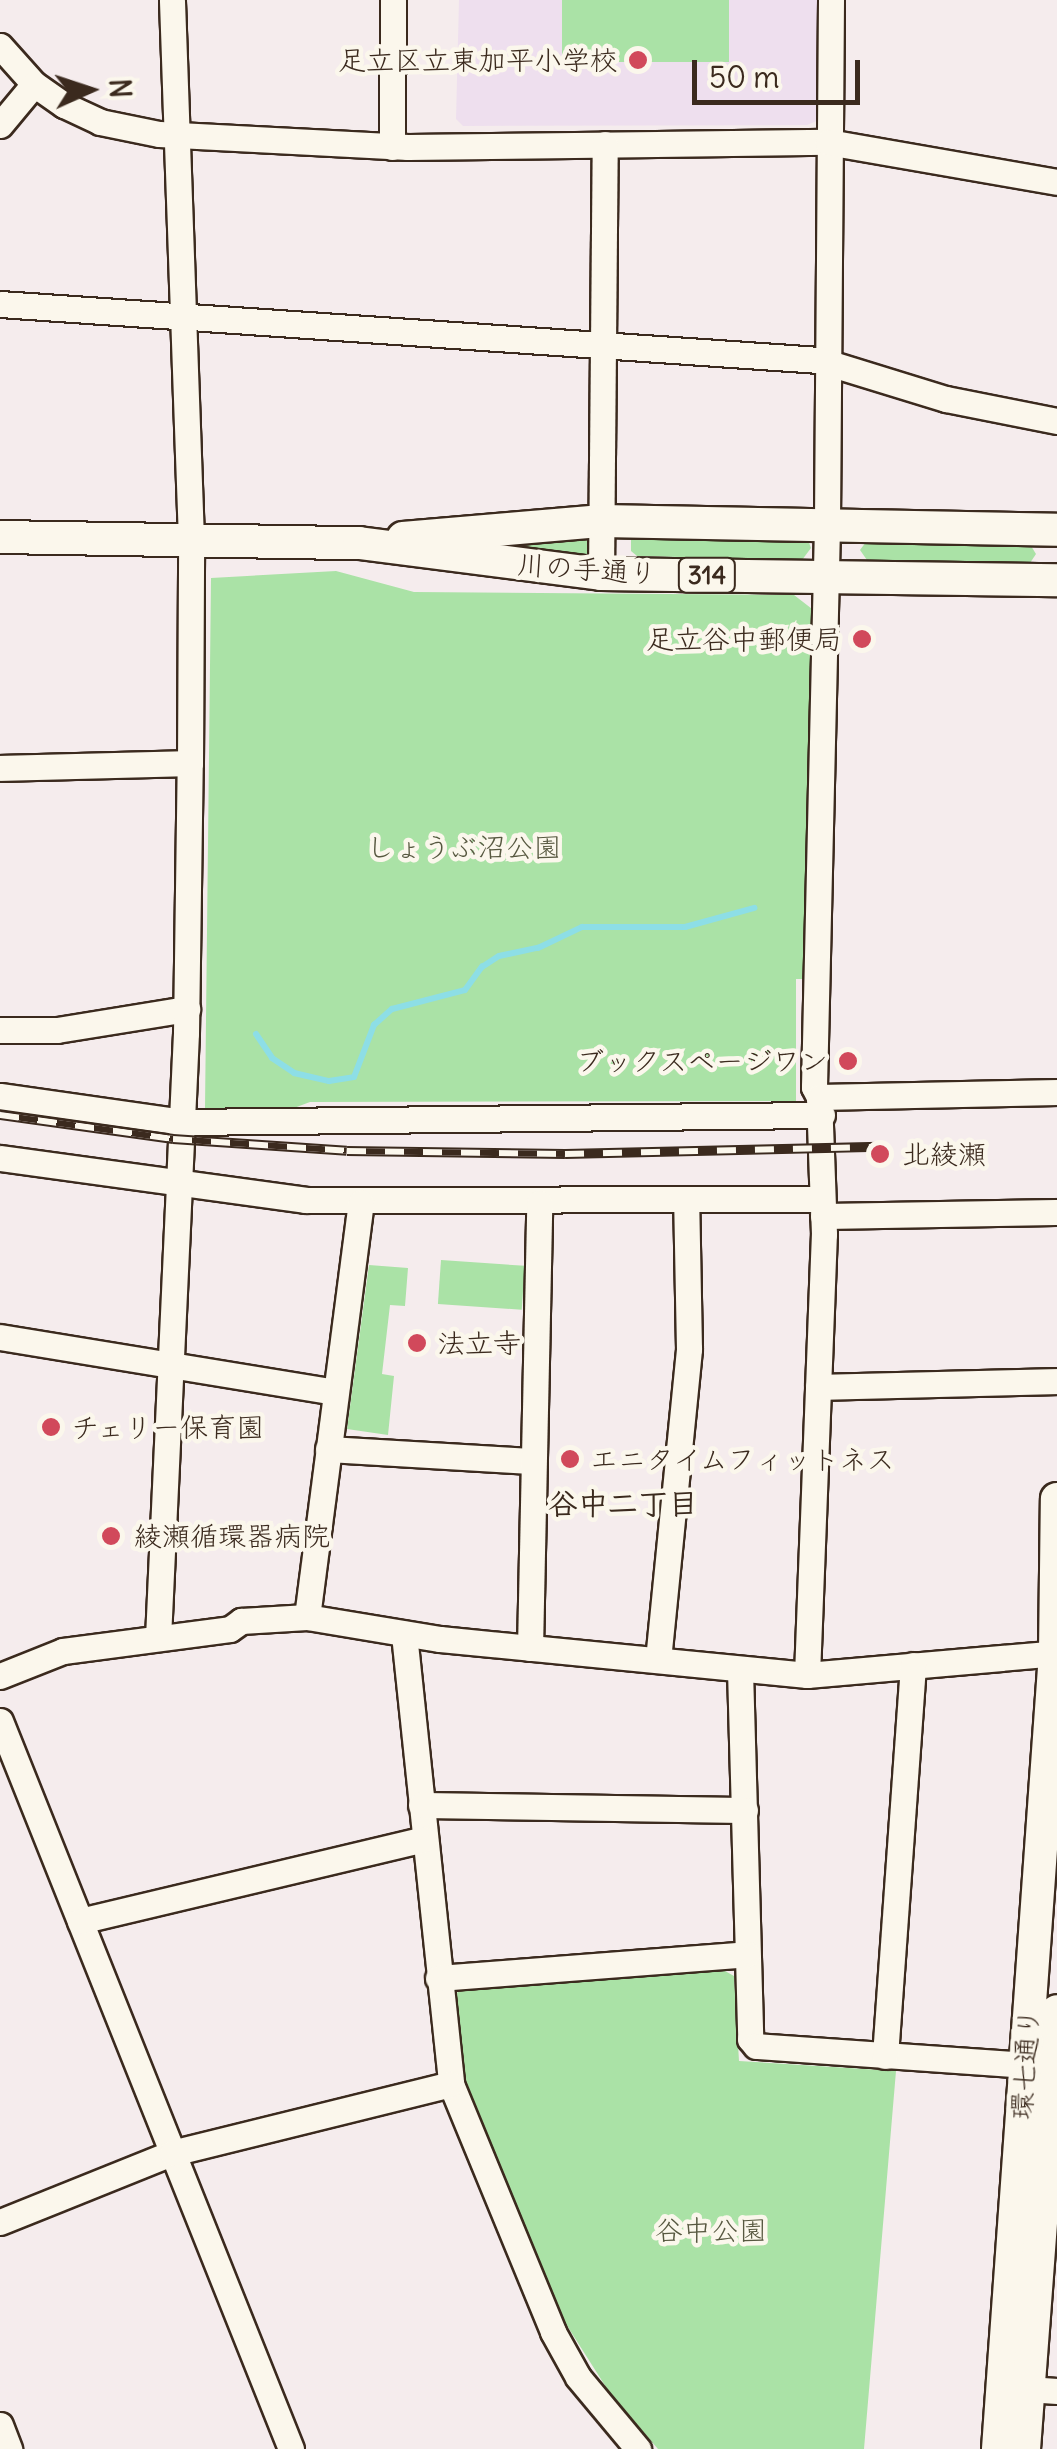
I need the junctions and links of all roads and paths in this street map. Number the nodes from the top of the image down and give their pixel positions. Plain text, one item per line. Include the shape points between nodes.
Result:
1 (172, 0) edge
2 (394, 0) edge
3 (831, 0) edge
4 (0, 46) edge
5 (34, 84) junction
6 (0, 125) edge
7 (176, 132) junction
8 (828, 142) junction
9 (605, 144) junction
10 (392, 146) junction
11 (1057, 182) edge
12 (0, 304) edge
13 (182, 318) junction
14 (604, 347) junction
15 (827, 362) junction
16 (1057, 420) edge
17 (602, 521) junction
18 (827, 526) junction
19 (1057, 530) edge
20 (0, 537) edge
21 (190, 540) junction
22 (359, 543) junction
23 (601, 574) junction
24 (826, 576) junction
25 (1057, 580) edge
26 (190, 763) junction
27 (0, 768) edge
28 (187, 1009) junction
29 (0, 1030) edge
30 (1057, 1092) edge
31 (0, 1096) edge
32 (820, 1106) junction
33 (182, 1122) junction
34 (0, 1158) edge
35 (177, 1185) junction
36 (686, 1199) junction
37 (360, 1202) junction
38 (539, 1203) junction
39 (822, 1207) junction
40 (1057, 1212) edge
41 (0, 1337) edge
42 (170, 1366) junction
43 (1057, 1380) edge
44 (818, 1387) junction
45 (335, 1392) junction
46 (328, 1448) junction
47 (531, 1461) junction
48 (1057, 1499) edge
49 (307, 1617) junction
50 (404, 1634) junction
51 (158, 1638) junction
52 (530, 1648) junction
53 (1056, 1653) edge
54 (658, 1660) junction
55 (913, 1665) junction
56 (740, 1670) junction
57 (807, 1674) junction
58 (0, 1676) edge
59 (0, 1721) edge
60 (420, 1805) junction
61 (745, 1810) junction
62 (424, 1839) junction
63 (80, 1922) junction
64 (747, 1954) junction
65 (438, 1978) junction
66 (1056, 2027) edge
67 (886, 2056) junction
68 (1025, 2066) junction
69 (451, 2084) junction
70 (172, 2153) junction
71 (0, 2222) edge
72 (1030, 2389) edge
73 (0, 2426) edge
74 (9, 2449) edge
75 (291, 2449) edge
76 (638, 2449) edge
77 (998, 2449) edge
78 (1024, 2449) edge

1 - 7 street
2 - 10 street
3 - 8 street
4 - 5 street
5 - 6 street
5 - 7 street via 100,122
7 - 10 street
7 - 13 street
8 - 9 street
8 - 11 street
8 - 15 street
9 - 10 street
9 - 14 street
12 - 13 street
13 - 14 street
13 - 21 street
14 - 15 street
14 - 17 street
15 - 16 street via 946,399
15 - 18 street
17 - 18 main road, 川の手通り / 314
17 - 22 main road, 川の手通り / 314
17 - 23 street
18 - 19 main road, 川の手通り / 314
18 - 24 street
20 - 21 main road, 川の手通り / 314
21 - 22 main road, 川の手通り / 314
21 - 26 street
22 - 23 main road, 川の手通り / 314
23 - 24 main road, 川の手通り / 314
24 - 25 main road, 川の手通り / 314
24 - 32 street via 815,900 814,1087
26 - 27 street
26 - 28 street
28 - 29 street via 57,1030
28 - 33 street
30 - 32 street
31 - 33 street
32 - 33 street
32 - 39 street
33 - 35 street
34 - 35 street
35 - 37 street
35 - 42 street
36 - 38 street
36 - 39 street
36 - 54 street via 690,1349
37 - 38 street
37 - 45 street
38 - 47 street
39 - 40 street
39 - 44 street
41 - 42 street
42 - 45 street
42 - 51 street
43 - 44 street
44 - 57 street
45 - 46 street
46 - 47 street
46 - 49 street
47 - 52 street
48 - 53 main road, 環七通り
49 - 50 street
49 - 51 street
50 - 52 street
50 - 60 street
51 - 58 street via 63,1651
52 - 54 street
53 - 55 street
53 - 68 main road, 環七通り
54 - 56 street
55 - 57 street
55 - 67 street
56 - 57 street
56 - 61 street
59 - 63 street
60 - 61 street
60 - 62 street
61 - 64 street
62 - 63 street
62 - 65 street
63 - 70 street
64 - 65 street
64 - 67 street via 750,2039 756,2046
65 - 69 street
66 - 72 main road, 環七通り
67 - 68 street
68 - 72 main road, 環七通り
69 - 70 street
69 - 76 street via 552,2332 578,2376
70 - 71 street
70 - 75 street
72 - 77 main road, 環七通り
72 - 78 main road, 環七通り
73 - 74 street

